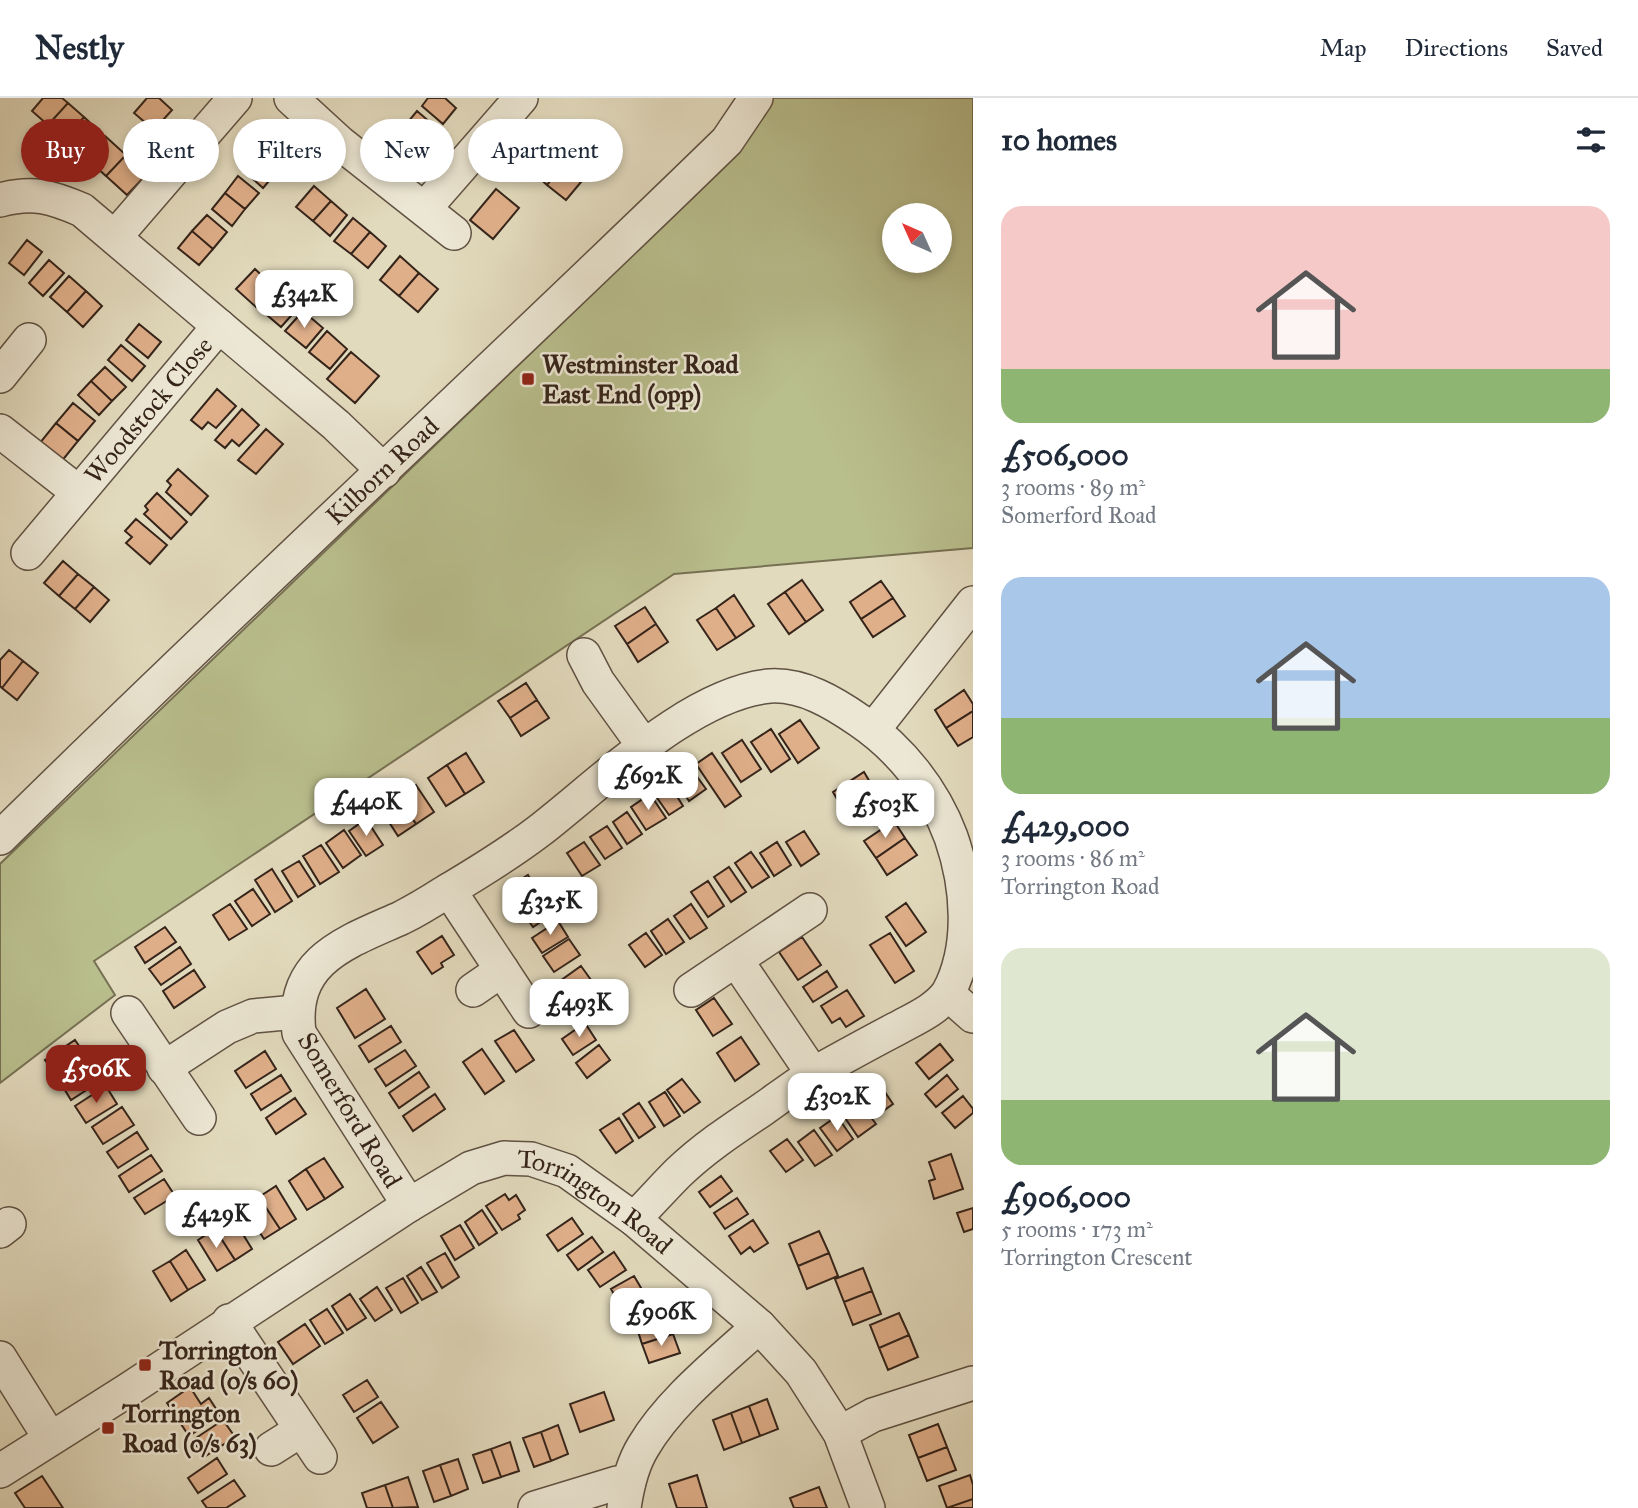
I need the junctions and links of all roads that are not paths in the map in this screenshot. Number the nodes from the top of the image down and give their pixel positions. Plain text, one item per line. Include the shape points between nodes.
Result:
1 (234, 98) edge
2 (291, 98) edge
3 (521, 98) edge
4 (756, 98) edge
5 (0, 200) edge
6 (425, 208) junction
7 (454, 233) dead end
8 (116, 237) junction
9 (219, 326) junction
10 (29, 340) dead end
11 (0, 376) edge
12 (0, 431) edge
13 (384, 471) junction
14 (78, 492) junction
15 (28, 553) dead end
16 (973, 603) edge
17 (585, 678) dead end
18 (873, 730) junction
19 (644, 746) junction
20 (0, 838) edge
21 (449, 890) junction
22 (810, 910) dead end
23 (736, 960) junction
24 (502, 971) junction
25 (473, 989) dead end
26 (691, 990) dead end
27 (948, 994) junction
28 (530, 1011) dead end
29 (296, 1012) junction
30 (128, 1013) dead end
31 (973, 1016) edge
32 (164, 1068) junction
33 (813, 1074) junction
34 (199, 1118) dead end
35 (409, 1205) junction
36 (635, 1219) junction
37 (229, 1321) junction
38 (759, 1326) junction
39 (0, 1358) edge
40 (973, 1383) edge
41 (301, 1430) junction
42 (840, 1433) junction
43 (50, 1438) junction
44 (271, 1449) dead end
45 (320, 1457) dead end
46 (0, 1471) edge
47 (626, 1496) edge
48 (535, 1508) edge
49 (868, 1508) edge

1 - 8 street
2 - 6 street via 340,143
3 - 6 street
4 - 13 street, Kilborn Road via 727,141
5 - 8 street via 19,195 52,197 82,210
6 - 7 street
8 - 9 street
9 - 13 street
9 - 14 street, Woodstock Close
10 - 11 street
12 - 14 street, Woodstock Close
13 - 20 street, Kilborn Road via 135,704
14 - 15 street, Woodstock Close
16 - 18 street
17 - 19 street
18 - 19 street, Somerford Road via 808,692 774,686 741,691 703,708
18 - 27 street, Somerford Road via 910,766 935,802 967,890 965,958
19 - 21 street, Somerford Road via 536,834
21 - 24 street
21 - 29 street, Somerford Road via 322,960 305,981
22 - 23 street
23 - 26 street
23 - 33 street
24 - 25 street
24 - 28 street
27 - 31 street
27 - 33 street, Somerford Road via 926,1013
29 - 32 street, Somerford Road via 240,1021
29 - 35 street, Somerford Road via 299,1033
30 - 32 street
32 - 34 street
33 - 36 street, Somerford Road via 708,1145
35 - 36 street, Torrington Road via 471,1168 504,1158 531,1159 567,1171
35 - 37 street, Torrington Road
36 - 38 street, Torrington Road
37 - 41 street
37 - 43 street, Torrington Road
38 - 42 street, Torrington Road via 801,1372
38 - 47 street via 677,1403 643,1447
39 - 43 street
40 - 42 street via 873,1415
41 - 44 street
41 - 45 street
42 - 49 street, Torrington Road
43 - 46 street, Torrington Road
47 - 48 street via 617,1483

